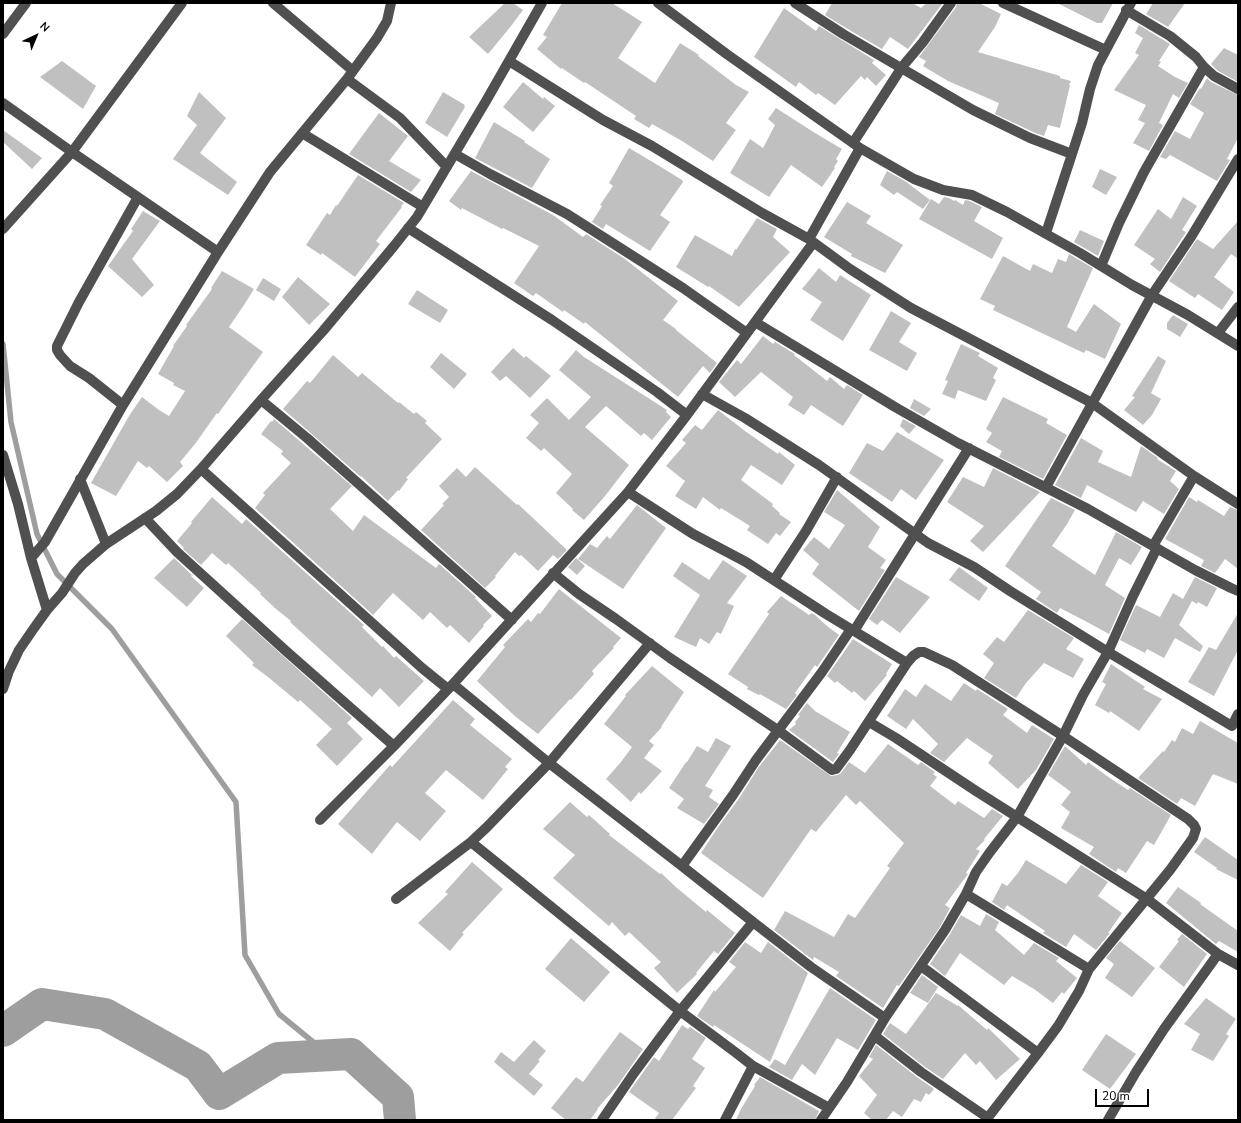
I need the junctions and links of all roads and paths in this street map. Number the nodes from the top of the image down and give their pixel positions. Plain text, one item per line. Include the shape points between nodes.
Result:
1 (26, 3) edge
2 (182, 3) edge
3 (273, 3) edge
4 (391, 3) edge
5 (542, 3) edge
6 (658, 3) edge
7 (795, 3) edge
8 (951, 3) edge
9 (1003, 3) edge
10 (1015, 6) edge
11 (1128, 7) edge
12 (3, 34) edge
13 (1106, 50) junction
14 (510, 62) junction
15 (902, 67) junction
16 (1204, 67) junction
17 (350, 74) junction
18 (1238, 89) edge
19 (3, 103) edge
20 (302, 133) junction
21 (856, 145) junction
22 (72, 152) junction
23 (456, 154) junction
24 (1072, 154) junction
25 (1238, 159) edge
26 (447, 167) junction
27 (138, 197) junction
28 (423, 207) junction
29 (408, 228) junction
30 (3, 229) edge
31 (1046, 233) junction
32 (811, 241) junction
33 (218, 252) junction
34 (1101, 266) junction
35 (1152, 295) junction
36 (1238, 307) edge
37 (755, 322) junction
38 (1218, 332) junction
39 (747, 333) junction
40 (1238, 346) edge
41 (702, 394) junction
42 (261, 400) junction
43 (1092, 403) junction
44 (124, 405) junction
45 (687, 415) junction
46 (969, 448) junction
47 (3, 455) edge
48 (202, 469) junction
49 (1194, 476) junction
50 (837, 477) junction
51 (80, 479) junction
52 (1046, 487) junction
53 (628, 492) junction
54 (1238, 504) edge
55 (145, 518) junction
56 (915, 534) junction
57 (106, 544) junction
58 (1155, 547) junction
59 (34, 554) junction
60 (553, 574) junction
61 (774, 580) junction
62 (1238, 591) edge
63 (47, 610) junction
64 (512, 620) junction
65 (853, 630) junction
66 (650, 643) junction
67 (1108, 652) junction
68 (907, 663) junction
69 (450, 687) junction
70 (3, 689) edge
71 (1238, 714) edge
72 (869, 722) junction
73 (778, 731) junction
74 (1063, 736) junction
75 (394, 746) junction
76 (549, 764) junction
77 (1017, 816) junction
78 (320, 820) dead end
79 (471, 842) junction
80 (682, 866) junction
81 (966, 894) junction
82 (396, 899) dead end
83 (1147, 899) junction
84 (753, 922) junction
85 (1218, 954) junction
86 (1238, 965) edge
87 (921, 966) junction
88 (1088, 969) junction
89 (680, 1011) junction
90 (885, 1018) junction
91 (874, 1036) junction
92 (1038, 1053) junction
93 (753, 1066) junction
94 (829, 1108) junction
95 (987, 1119) edge
96 (602, 1120) edge
97 (725, 1120) edge
98 (821, 1120) edge
99 (1108, 1120) edge

1 - 12 street
2 - 22 street
3 - 17 street
4 - 17 street via 387,21
5 - 14 street
6 - 21 street
7 - 15 street
8 - 15 street
9 - 10 street
10 - 13 street
11 - 13 street
11 - 16 street via 1170,36
13 - 24 street via 1090,89
14 - 23 street
14 - 32 street
15 - 21 street
15 - 24 street via 973,110 1030,138
16 - 18 street via 1214,76
16 - 34 street via 1144,172
17 - 20 street
17 - 26 street via 400,118
19 - 22 street
20 - 28 street
20 - 33 street via 270,172
21 - 31 street via 914,178 943,190 972,195
21 - 32 street
22 - 27 street
22 - 30 street
23 - 26 street
23 - 39 street via 567,214 683,288
24 - 31 street
25 - 35 street
26 - 28 street
27 - 33 street
27 - 44 street via 57,346 60,355 70,366
28 - 29 street
29 - 42 street via 323,331
29 - 45 street via 552,320
31 - 34 street
32 - 37 street
32 - 43 street via 911,308
33 - 44 street
34 - 35 street via 1132,286
35 - 38 street
35 - 43 street
36 - 38 street
37 - 39 street
37 - 46 street via 895,407
38 - 40 street
39 - 41 street
41 - 45 street
41 - 50 street via 745,418
42 - 48 street
42 - 64 street
43 - 49 street
43 - 52 street
44 - 51 street
45 - 53 street
46 - 52 street
46 - 56 street
47 - 59 street
48 - 55 street via 177,494
48 - 69 street via 422,668
49 - 54 street
49 - 58 street
50 - 56 street
50 - 61 street
51 - 57 street
51 - 59 street via 45,542
52 - 58 street
53 - 60 street
53 - 61 street via 693,534
55 - 57 street
55 - 75 street via 177,552
56 - 65 street
56 - 67 street via 974,567
57 - 63 street via 75,573
58 - 62 street
58 - 67 street
59 - 63 street
60 - 64 street
60 - 66 street
61 - 65 street
63 - 70 street via 19,650
64 - 69 street
65 - 68 street
65 - 73 street
66 - 73 street
66 - 76 street
67 - 71 street via 1232,726
67 - 74 street
68 - 72 street
68 - 74 street via 919,652 931,654
69 - 75 street
69 - 76 street
72 - 73 street via 836,769 832,770
72 - 77 street
73 - 80 street
74 - 77 street
74 - 83 street via 1194,825 1196,829 1193,838
75 - 78 street
76 - 79 street
76 - 80 street
77 - 81 street via 976,872
77 - 83 street
79 - 82 street
79 - 89 street
80 - 84 street
81 - 87 street
81 - 88 street
83 - 85 street
83 - 88 street
84 - 89 street
84 - 90 street
85 - 86 street
85 - 99 street via 1164,1029
87 - 90 street
87 - 92 street
88 - 92 street via 1079,991
89 - 93 street
89 - 96 street
90 - 91 street
91 - 94 street
91 - 95 street
92 - 95 street
93 - 94 street
93 - 97 street
94 - 98 street

